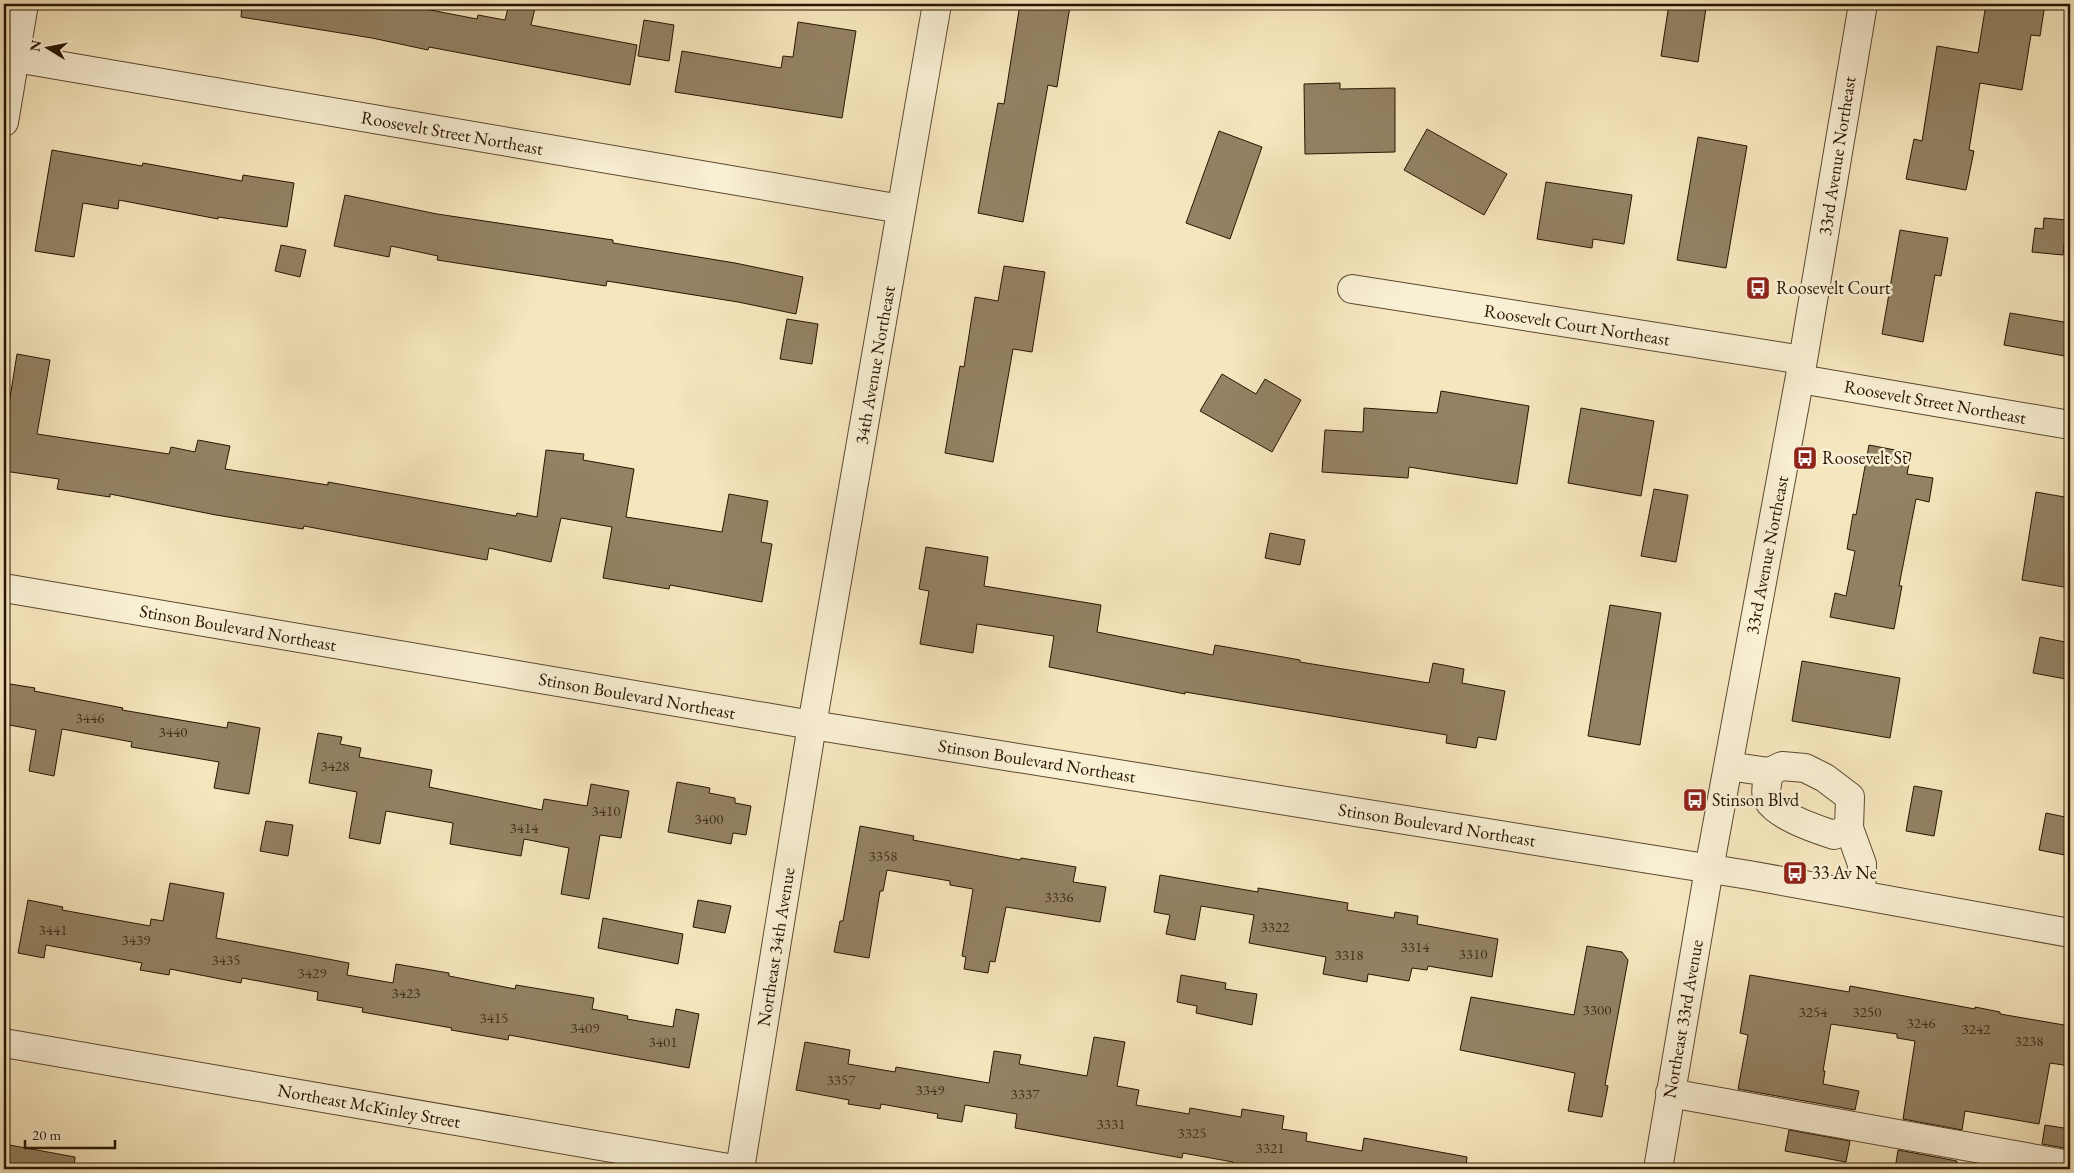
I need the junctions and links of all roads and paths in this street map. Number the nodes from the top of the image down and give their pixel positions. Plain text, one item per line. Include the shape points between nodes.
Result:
1 (24, 4) edge
2 (937, 4) edge
3 (1862, 4) edge
4 (9, 57) edge
5 (4, 122) edge
6 (901, 210) junction
7 (1352, 289) dead end
8 (1802, 370) junction
9 (2070, 425) edge
10 (4, 588) edge
11 (812, 726) junction
12 (1728, 766) junction
13 (1769, 772) junction
14 (1849, 828) junction
15 (1709, 869) junction
16 (1860, 896) junction
17 (2070, 933) edge
18 (4, 1044) edge
19 (1670, 1093) junction
20 (2070, 1165) edge
21 (734, 1169) edge
22 (740, 1169) edge
23 (1658, 1169) edge

1 - 4 street
2 - 6 street, 34th Avenue Northeast
3 - 8 street, 33rd Avenue Northeast
4 - 5 street
4 - 6 street, Roosevelt Street Northeast
6 - 11 street, 34th Avenue Northeast
7 - 8 street, Roosevelt Court Northeast
8 - 9 street, Roosevelt Street Northeast
8 - 12 street, 33rd Avenue Northeast
10 - 11 street, Stinson Boulevard Northeast
11 - 15 street, Stinson Boulevard Northeast
11 - 22 street, Northeast 34th Avenue
12 - 13 street
12 - 15 street, 33rd Avenue Northeast
13 - 14 street via 1766,788 1776,809 1834,835
13 - 14 street via 1782,766 1804,768 1825,778 1850,796
14 - 16 street via 1862,864
15 - 16 street, Stinson Boulevard Northeast
15 - 19 street, Northeast 33rd Avenue
16 - 17 street, Stinson Boulevard Northeast
18 - 21 street, Northeast McKinley Street
19 - 20 street
19 - 23 street, Northeast 33rd Avenue

